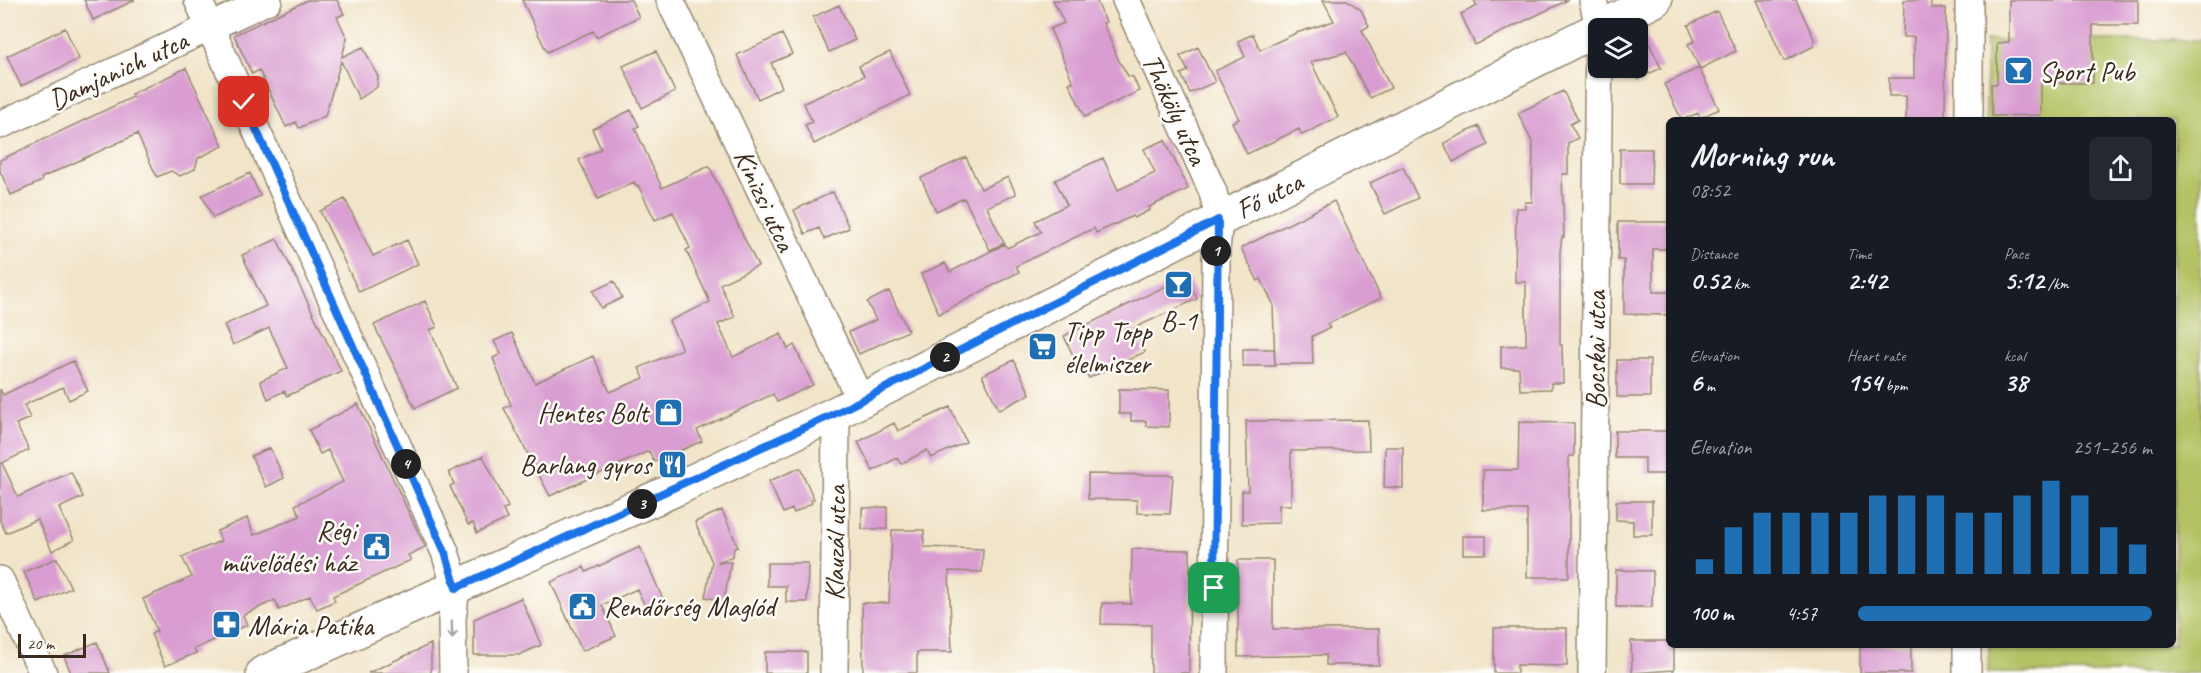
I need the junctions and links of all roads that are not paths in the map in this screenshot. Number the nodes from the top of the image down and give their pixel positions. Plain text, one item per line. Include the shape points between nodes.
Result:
1 (198, 0) edge
2 (268, 0) edge
3 (670, 0) edge
4 (1126, 0) edge
5 (1593, 0) edge
6 (1655, 0) edge
7 (1969, 0) edge
8 (1597, 18) edge
9 (1619, 18) edge
10 (210, 26) junction
11 (1588, 34) edge
12 (1598, 78) edge
13 (1969, 117) edge
14 (0, 124) edge
15 (1218, 220) junction
16 (848, 406) junction
17 (0, 580) edge
18 (456, 588) junction
19 (1967, 648) edge
20 (43, 673) edge
21 (263, 673) edge
22 (453, 673) edge
23 (834, 673) edge
24 (1214, 673) edge
25 (1592, 673) edge
26 (1967, 673) edge

1 - 10 street
2 - 10 street, Damjanich utca
3 - 16 street, Kinizsi utca
4 - 15 street, Thököly utca via 1213,192
5 - 8 street, Bocskai utca
6 - 9 main road, Fő utca
7 - 13 street
10 - 14 street, Damjanich utca
10 - 18 street via 445,552
11 - 15 main road, Fő utca
12 - 25 street, Bocskai utca
15 - 16 main road, Fő utca
15 - 24 street, Thököly utca
16 - 18 main road, Fő utca
16 - 23 street, Klauzál utca
17 - 20 street
18 - 21 main road, Fő utca
18 -> 22 street
19 - 26 street

